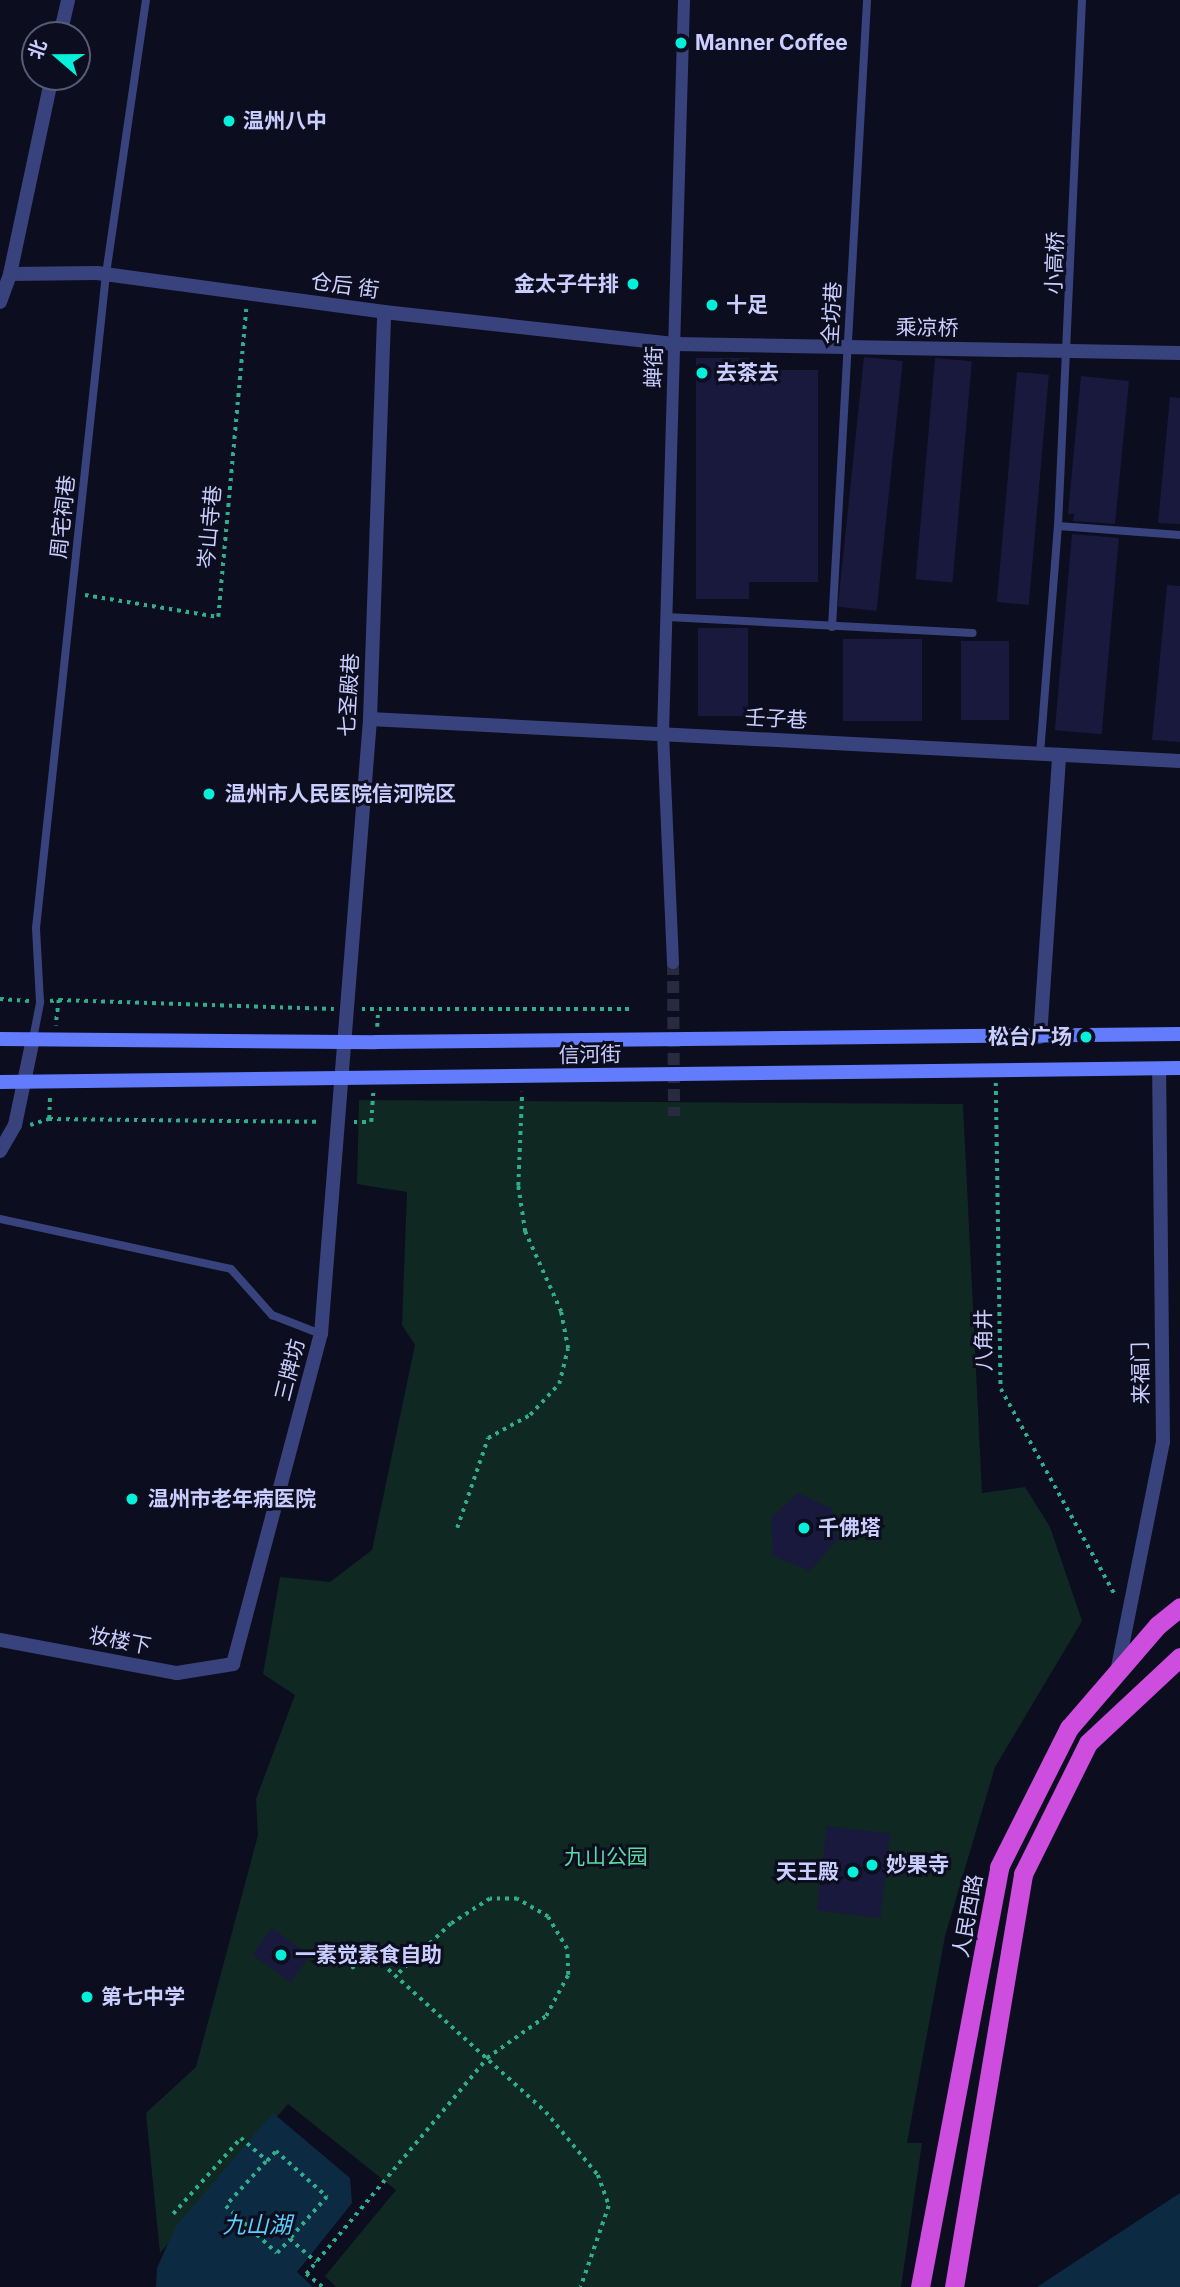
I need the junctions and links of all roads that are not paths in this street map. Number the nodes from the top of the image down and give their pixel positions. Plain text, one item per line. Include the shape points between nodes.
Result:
1 (68, 0) edge
2 (146, 0) edge
3 (684, 0) edge
4 (867, 0) edge
5 (1083, 0) edge
6 (63, 21) edge
7 (49, 91) edge
8 (10, 274) junction
9 (106, 274) junction
10 (0, 302) edge
11 (384, 312) junction
12 (674, 344) junction
13 (848, 347) junction
14 (1069, 351) junction
15 (1180, 354) edge
16 (1058, 526) junction
17 (1180, 536) edge
18 (667, 617) junction
19 (832, 627) junction
20 (973, 634) dead end
21 (370, 719) junction
22 (663, 734) junction
23 (1040, 754) junction
24 (1059, 755) junction
25 (1180, 761) edge
26 (673, 963) tunnel mouth
27 (1180, 1034) edge
28 (1040, 1037) junction
29 (0, 1039) edge
30 (33, 1040) junction
31 (345, 1042) junction
32 (1180, 1068) edge
33 (1159, 1069) junction
34 (341, 1079) junction
35 (0, 1082) edge
36 (24, 1082) junction
37 (0, 1151) edge
38 (0, 1219) edge
39 (321, 1334) junction
40 (1180, 1607) edge
41 (0, 1640) edge
42 (1180, 1657) edge
43 (233, 1664) joint
44 (1117, 1672) junction
45 (920, 2287) edge
46 (954, 2287) edge

1 - 6 street
2 - 9 lane, 周宅祠巷
3 - 12 street, 蝉街
4 - 13 lane, 全坊巷
5 - 14 lane, 小高桥
7 - 8 street
8 - 9 street, 仓后 街
8 - 10 street
9 - 11 street, 仓后 街
9 - 30 lane, 周宅祠巷 via 36,928 40,1002
11 - 12 street, 仓后 街
11 - 21 street, 七圣殿巷
12 - 13 street, 乘凉桥
12 - 18 street, 蝉街
13 - 14 street, 乘凉桥
13 - 19 lane, 全坊巷
14 - 15 street, 乘凉桥
14 - 16 lane, 小高桥
16 - 17 lane
16 - 23 lane, 小高桥
18 - 19 lane
18 - 22 street, 蝉街
19 - 20 lane
21 - 22 street, 壬子巷
21 - 31 street, 七圣殿巷
22 - 23 street, 壬子巷
22 - 26 street, 蝉街
23 - 24 street, 壬子巷
24 - 25 street, 壬子巷
24 - 28 street
27 - 28 main road, 信河街
28 - 31 main road, 信河街
29 - 30 main road, 信河街
30 - 31 main road, 信河街
30 - 36 street
31 - 34 street, 七圣殿巷
32 - 33 main road, 信河街
33 - 34 main road, 信河街
33 - 44 street, 来福门 via 1163,1442
34 - 36 main road, 信河街
34 - 39 street, 三牌坊
35 - 36 main road, 信河街
36 - 37 street via 15,1125
38 - 39 lane via 231,1269 272,1315
39 - 43 street, 三牌坊
40 - 44 highway, 人民西路
41 - 43 street, 妆楼下 via 177,1673
42 - 46 highway via 1088,1742 1023,1874
44 - 45 highway, 人民西路 via 1069,1728 999,1867

